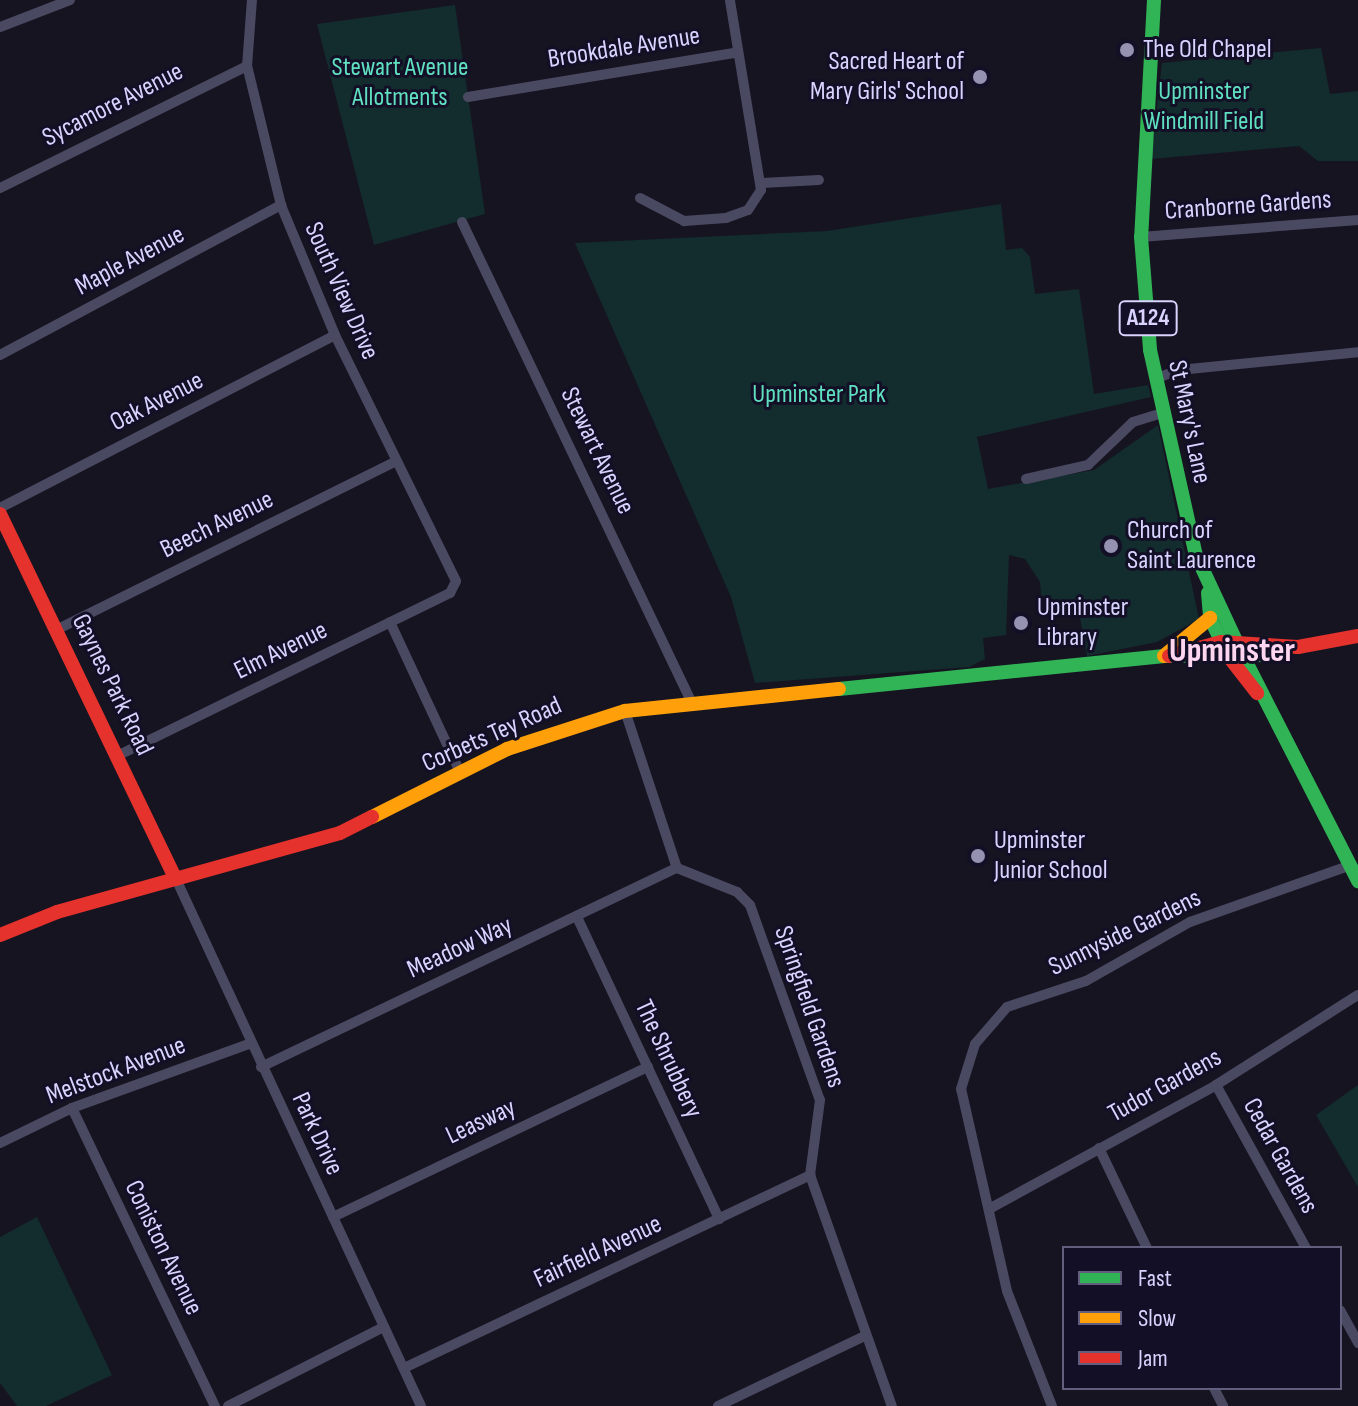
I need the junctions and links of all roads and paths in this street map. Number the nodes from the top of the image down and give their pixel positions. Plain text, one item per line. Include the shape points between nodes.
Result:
1 (70, 0) edge
2 (252, 0) edge
3 (730, 0) edge
4 (1154, 0) edge
5 (0, 27) edge
6 (735, 53) junction
7 (247, 66) junction
8 (468, 97) dead end
9 (819, 180) dead end
10 (762, 183) junction
11 (0, 188) edge
12 (640, 198) dead end
13 (281, 205) junction
14 (1358, 220) edge
15 (462, 222) dead end
16 (1141, 237) junction
17 (335, 335) junction
18 (1358, 352) edge
19 (0, 355) edge
20 (1155, 379) junction
21 (1160, 414) junction
22 (396, 461) junction
23 (1026, 479) dead end
24 (0, 511) edge
25 (456, 581) joint
26 (1208, 593) junction
27 (1210, 618) junction
28 (390, 622) junction
29 (58, 629) junction
30 (1358, 636) edge
31 (1228, 642) junction
32 (1294, 647) junction
33 (1167, 656) junction
34 (1236, 657) junction
35 (1258, 696) junction
36 (691, 701) junction
37 (625, 711) junction
38 (119, 755) junction
39 (460, 772) junction
40 (1348, 866) junction
41 (677, 868) junction
42 (176, 879) junction
43 (1358, 881) edge
44 (577, 917) junction
45 (0, 935) edge
46 (1358, 995) edge
47 (249, 1044) junction
48 (261, 1067) junction
49 (648, 1067) junction
50 (1216, 1085) junction
51 (72, 1108) junction
52 (0, 1143) edge
53 (1099, 1148) junction
54 (810, 1175) junction
55 (989, 1209) junction
56 (333, 1217) junction
57 (719, 1219) junction
58 (1146, 1246) edge
59 (1305, 1246) edge
60 (1342, 1314) edge
61 (384, 1327) junction
62 (865, 1336) junction
63 (1358, 1343) edge
64 (404, 1368) junction
65 (215, 1406) edge
66 (228, 1406) edge
67 (421, 1406) edge
68 (718, 1406) edge
69 (892, 1406) edge
70 (1052, 1406) edge

1 - 5 street
2 - 7 street, South View Drive
3 - 6 street, Brookdale Avenue
4 - 16 main road, St Mary's Lane / A124
6 - 8 street, Brookdale Avenue
6 - 10 street
7 - 11 street, Sycamore Avenue
7 - 13 street, South View Drive
9 - 10 street
10 - 12 street via 748,210 726,218 684,221
13 - 17 street, South View Drive
13 - 19 street, Maple Avenue
14 - 16 street, Cranborne Gardens
15 - 36 street, Stewart Avenue
16 - 20 main road, St Mary's Lane / A124
17 - 22 street, South View Drive
17 - 24 street, Oak Avenue
18 - 20 street via 1179,370
20 - 21 main road, St Mary's Lane / A124
21 - 23 street via 1133,422 1088,465
21 - 26 main road, St Mary's Lane / A124
22 - 25 street, South View Drive
22 - 29 street, Beech Avenue
24 - 29 main road, Gaynes Park Road
25 - 28 street, Elm Avenue via 450,593
26 - 27 main road
26 - 31 main road, St Mary's Lane / A124
27 - 31 main road, St Mary's Lane / A124
27 - 33 main road
28 - 38 street, Elm Avenue
28 - 39 street
29 - 38 main road, Gaynes Park Road
30 - 32 main road, Corbets Tey Road
31 - 32 main road
31 - 33 main road, Corbets Tey Road
31 - 34 main road, St Mary's Lane / A124
32 - 34 main road, Corbets Tey Road
32 - 35 main road via 1267,664
33 - 34 main road, Corbets Tey Road
33 - 36 main road, Corbets Tey Road via 1024,676
34 - 35 main road, St Mary's Lane
35 - 40 main road, St Mary's Lane
36 - 37 main road, Corbets Tey Road
37 - 39 main road, Corbets Tey Road via 521,743
37 - 41 street
38 - 42 main road, Gaynes Park Road
39 - 42 main road, Corbets Tey Road via 340,833
40 - 43 main road, St Mary's Lane
40 - 55 street, Sunnyside Gardens via 1190,922 1086,981 998,1012 975,1044 961,1089
41 - 44 street, Meadow Way
41 - 54 street, Springfield Gardens via 737,892 750,905 820,1100
42 - 45 main road, Corbets Tey Road
42 - 47 street, Park Drive
44 - 48 street, Meadow Way
44 - 49 street, The Shrubbery
46 - 50 street, Tudor Gardens
47 - 48 street, Park Drive
47 - 51 street, Melstock Avenue
48 - 56 street, Park Drive
49 - 56 street, Leasway
49 - 57 street, The Shrubbery
50 - 53 street, Tudor Gardens
50 - 59 street, Cedar Gardens
51 - 52 street, Melstock Avenue
51 - 65 street, Coniston Avenue
53 - 55 street, Tudor Gardens
53 - 58 street
54 - 57 street, Fairfield Avenue
54 - 62 street, Springfield Gardens
55 - 70 street, Sunnyside Gardens via 1007,1291
56 - 61 street, Park Drive
57 - 64 street, Fairfield Avenue
60 - 63 street
61 - 64 street, Park Drive
61 - 66 street
62 - 68 street
62 - 69 street, Springfield Gardens
64 - 67 street, Park Drive

